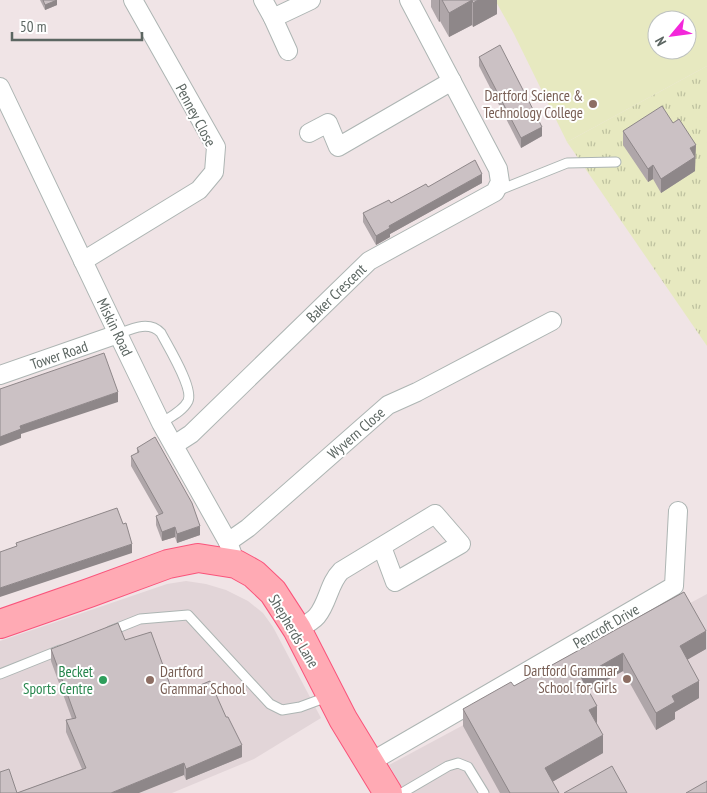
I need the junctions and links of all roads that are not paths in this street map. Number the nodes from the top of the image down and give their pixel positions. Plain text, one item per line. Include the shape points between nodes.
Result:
1 (133, 0) edge
2 (263, 0) edge
3 (311, 0) edge
4 (409, 0) edge
5 (273, 18) junction
6 (288, 51) dead end
7 (452, 81) junction
8 (0, 87) edge
9 (309, 133) dead end
10 (616, 162) dead end
11 (495, 192) junction
12 (83, 261) junction
13 (552, 321) dead end
14 (118, 334) junction
15 (0, 375) edge
16 (161, 423) junction
17 (174, 445) junction
18 (678, 511) dead end
19 (382, 547) dead end
20 (232, 553) junction
21 (0, 624) edge
22 (296, 630) junction
23 (105, 633) edge
24 (70, 646) edge
25 (0, 674) edge
26 (331, 695) junction
27 (369, 763) junction
28 (388, 793) edge
29 (402, 793) edge
30 (484, 793) edge

1 - 12 street, Penney Close via 216,147 214,172 199,190
2 - 5 street
3 - 5 street
4 - 7 street
5 - 6 street
7 - 9 street via 338,147 328,122
7 - 11 street via 498,169 500,182
8 - 12 street, Miskin Road
10 - 11 lane via 567,162
11 - 17 street, Baker Crescent via 369,261 191,434
12 - 14 street, Miskin Road
13 - 20 street, Wyvern Close via 388,405 248,528
14 - 15 street, Tower Road
14 - 16 street, Miskin Road
14 - 16 lane via 147,325 157,329 182,372 188,401
16 - 17 street, Miskin Road
17 - 20 street, Miskin Road
18 - 27 street, Pencroft Drive via 674,586
19 - 22 street via 338,574 316,617
20 - 21 main road, Shepherds Lane via 168,564
20 - 22 main road, Shepherds Lane via 273,592
22 - 26 main road, Shepherds Lane
23 - 26 lane via 140,619 188,615 270,704 282,710
24 - 25 lane
26 - 27 main road, Shepherds Lane
27 - 28 main road, Shepherds Lane
29 - 30 lane via 458,763 468,767

